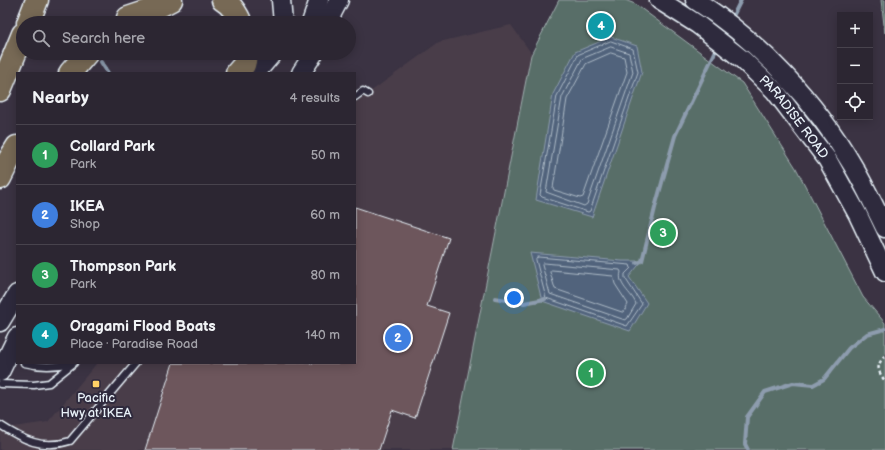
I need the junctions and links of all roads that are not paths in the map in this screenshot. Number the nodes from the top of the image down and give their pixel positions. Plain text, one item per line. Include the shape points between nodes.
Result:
1 (37, 0) edge
2 (148, 0) edge
3 (171, 0) edge
4 (223, 0) edge
5 (281, 0) edge
6 (319, 0) edge
7 (339, 0) edge
8 (659, 0) edge
9 (695, 0) edge
10 (31, 16) edge
11 (130, 16) edge
12 (136, 16) edge
13 (238, 16) edge
14 (282, 16) edge
15 (313, 16) edge
16 (331, 16) edge
17 (16, 51) edge
18 (81, 60) edge
19 (245, 60) edge
20 (268, 60) edge
21 (296, 60) edge
22 (309, 60) edge
23 (71, 72) edge
24 (238, 72) edge
25 (258, 72) edge
26 (289, 72) edge
27 (302, 72) edge
28 (0, 90) edge
29 (368, 94) dead end
30 (356, 96) edge
31 (16, 148) edge
32 (0, 178) edge
33 (885, 228) edge
34 (885, 272) edge
35 (16, 296) edge
36 (0, 322) edge
37 (16, 339) edge
38 (5, 359) edge
39 (28, 364) edge
40 (66, 364) edge
41 (72, 364) edge
42 (135, 364) edge
43 (0, 384) edge
44 (0, 425) edge

1 - 10 highway
2 - 11 highway
3 - 12 highway
4 - 13 highway
5 - 14 main road
6 - 15 main road
7 - 16 main road
8 - 34 main road, PARADISE ROAD via 697,24 743,60 775,91 828,159 858,214
9 - 33 main road, PARADISE ROAD via 740,34 790,80 824,121 854,166
17 - 28 highway
18 - 23 highway
19 - 24 highway
20 - 25 main road
21 - 26 main road
22 - 27 main road
29 - 30 lane via 363,91
31 - 32 highway
35 - 36 main road
37 - 38 main road
39 - 40 lane via 51,366
41 - 43 lane via 49,383
42 - 44 lane via 70,441 61,447 52,450 35,447

